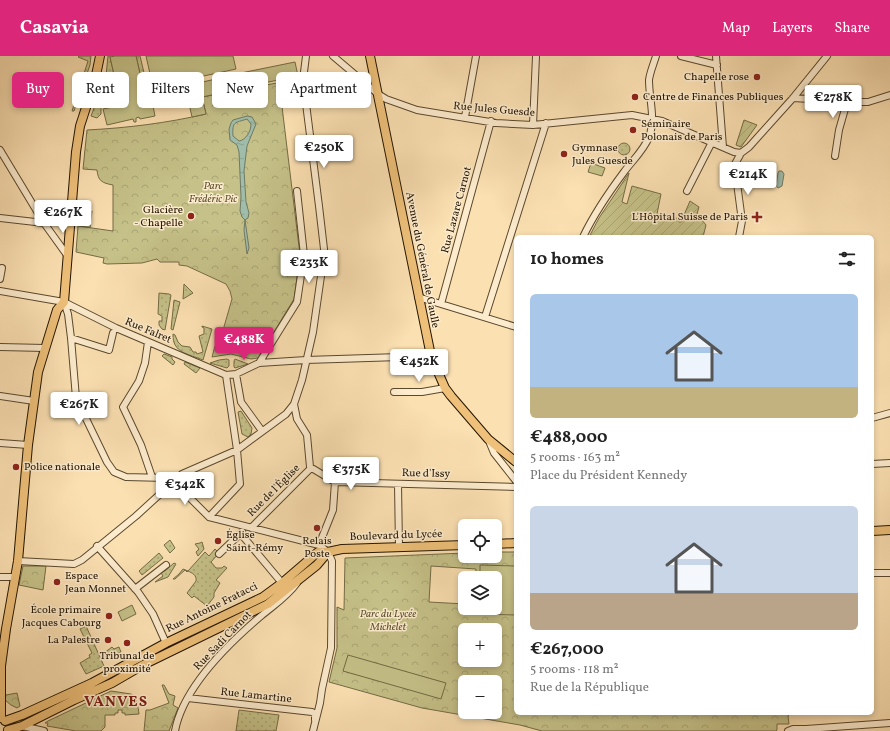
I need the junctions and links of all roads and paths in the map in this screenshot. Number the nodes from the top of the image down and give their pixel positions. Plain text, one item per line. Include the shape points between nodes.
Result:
1 (100, 56) edge
2 (306, 56) edge
3 (333, 56) edge
4 (370, 56) edge
5 (476, 56) edge
6 (536, 56) edge
7 (656, 56) edge
8 (681, 56) edge
9 (716, 56) edge
10 (827, 56) edge
11 (717, 65) junction
12 (378, 94) junction
13 (890, 95) edge
14 (793, 98) junction
15 (847, 102) junction
16 (465, 117) junction
17 (652, 118) junction
18 (491, 121) junction
19 (546, 123) junction
20 (533, 125) junction
21 (712, 142) junction
22 (723, 147) junction
23 (0, 150) edge
24 (741, 152) junction
25 (835, 156) dead end
26 (298, 191) dead end
27 (687, 191) dead end
28 (0, 218) edge
29 (44, 223) junction
30 (584, 235) edge
31 (739, 235) edge
32 (67, 255) junction
33 (2, 268) dead end
34 (0, 279) edge
35 (0, 291) edge
36 (418, 297) junction
37 (64, 302) junction
38 (441, 304) junction
39 (485, 317) junction
40 (514, 326) edge
41 (113, 333) dead end
42 (71, 338) junction
43 (148, 342) junction
44 (0, 347) edge
45 (45, 348) junction
46 (431, 356) junction
47 (306, 360) junction
48 (260, 363) junction
49 (236, 374) junction
50 (226, 375) junction
51 (445, 388) junction
52 (394, 392) dead end
53 (0, 396) edge
54 (34, 401) junction
55 (294, 404) junction
56 (890, 413) edge
57 (874, 417) edge
58 (262, 431) junction
59 (488, 439) junction
60 (0, 443) edge
61 (28, 445) junction
62 (237, 450) junction
63 (514, 460) edge
64 (890, 463) edge
65 (874, 464) edge
66 (311, 468) junction
67 (152, 477) junction
68 (514, 478) edge
69 (174, 482) junction
70 (335, 482) junction
71 (398, 484) junction
72 (514, 487) edge
73 (209, 517) junction
74 (250, 528) junction
75 (890, 530) edge
76 (874, 531) edge
77 (240, 534) junction
78 (514, 543) edge
79 (502, 544) edge
80 (319, 545) junction
81 (458, 545) edge
82 (97, 546) junction
83 (399, 547) junction
84 (328, 552) junction
85 (219, 554) dead end
86 (18, 561) junction
87 (166, 564) dead end
88 (874, 573) edge
89 (890, 573) edge
90 (0, 577) edge
91 (15, 577) junction
92 (301, 577) junction
93 (282, 583) junction
94 (135, 589) junction
95 (166, 643) junction
96 (0, 668) edge
97 (188, 698) junction
98 (2, 719) edge
99 (315, 720) junction
100 (890, 723) edge
101 (22, 726) junction
102 (790, 730) edge
103 (805, 730) edge
104 (8, 731) edge
105 (44, 731) edge
106 (175, 731) edge
107 (313, 731) edge

1 - 32 main road via 80,126
2 - 47 street via 303,80 324,249 313,332
3 - 12 street, Rue Jules Guesde
4 - 12 main road, Avenue du Général de Gaulle
5 - 16 street
6 - 20 street
7 - 17 street via 649,78
8 - 11 street
9 - 11 street
10 - 14 street
11 - 22 street
12 - 16 street, Rue Jules Guesde via 417,110
12 - 36 main road, Avenue du Général de Gaulle
13 - 15 street via 868,102
14 - 15 street
14 - 24 street via 749,147
15 - 25 street
16 - 18 street, Rue Jules Guesde
17 - 19 street, Rue Jules Guesde via 632,115
17 - 21 street, Rue Jules Guesde
17 - 30 street via 653,126 646,145 605,199
18 - 20 street, Rue Jules Guesde
18 - 38 street, Rue Lazare Carnot
19 - 20 street, Rue Jules Guesde
19 - 39 street
21 - 22 street, Rue Jules Guesde
21 - 27 street
22 - 24 street, Rue Jules Guesde
23 - 29 street
24 - 31 street via 735,164 742,221
26 - 48 street via 304,255 297,302
28 - 29 street
29 - 32 street
32 - 37 main road
33 - 34 street
35 - 37 street, Rue Falret
36 - 38 street
36 - 46 main road, Avenue du Général de Gaulle
37 - 42 street
37 - 43 street, Rue Falret
37 - 45 main road via 57,310
38 - 39 street
39 - 40 street
41 - 42 street via 109,350
42 - 67 street via 76,398 108,462 119,475
43 - 50 street, Rue Falret
43 - 67 street via 139,381 123,407 141,445
44 - 45 street
45 - 54 main road
46 - 47 street
46 - 51 main road, Avenue du Général de Gaulle
47 - 48 street
47 - 55 street
48 - 49 street
49 - 50 street
49 - 58 street via 241,402
50 - 62 street
51 - 52 street via 422,392
51 - 59 main road, Avenue du Général de Gaulle
53 - 54 street
54 - 61 main road
55 - 58 street via 286,414
55 - 66 street via 297,419 307,435
56 - 57 street
58 - 62 street
59 - 63 main road, Avenue du Général de Gaulle
59 - 68 street via 494,453
60 - 61 street
61 - 86 main road
62 - 69 street via 182,474
62 - 73 street via 240,484
64 - 65 street
66 - 70 street
66 - 74 street, Rue de l'Église
67 - 69 street via 166,478
69 - 73 street
69 - 82 street
70 - 71 street, Rue d'Issy
70 - 80 street via 333,510
71 - 72 street, Rue d'Issy
71 - 83 street
73 - 74 street
74 - 77 street, Rue de l'Église
74 - 80 street
75 - 76 main road
77 - 85 street, Rue de l'Église
77 - 93 street
78 - 79 main road
80 - 84 street
81 - 83 main road, Boulevard du Lycée
82 - 86 street via 74,564
82 - 94 street
83 - 84 main road, Boulevard du Lycée via 342,548
84 - 92 main road, Rue Antoine Fratacci via 317,565
84 - 93 main road, Rue Antoine Fratacci via 318,552
84 - 99 street via 332,561 331,648
86 - 91 main road
87 - 94 street
88 - 89 street
90 - 91 street
91 - 96 main road
92 - 97 street, Rue Sadi Carnot via 288,596 261,616 205,672
92 - 101 main road, Rue Antoine Fratacci via 268,604
93 - 95 main road, Rue Antoine Fratacci via 263,597
94 - 95 street via 154,614
95 - 98 main road, Rue Antoine Fratacci via 92,683 22,715
96 - 98 main road
97 - 99 street, Rue Lamartine via 312,712 315,714
97 - 106 street, Rue Sadi Carnot
98 - 104 main road
99 - 107 street
100 - 103 street
101 - 104 main road, Rue Antoine Fratacci
101 - 105 street
102 - 103 street

